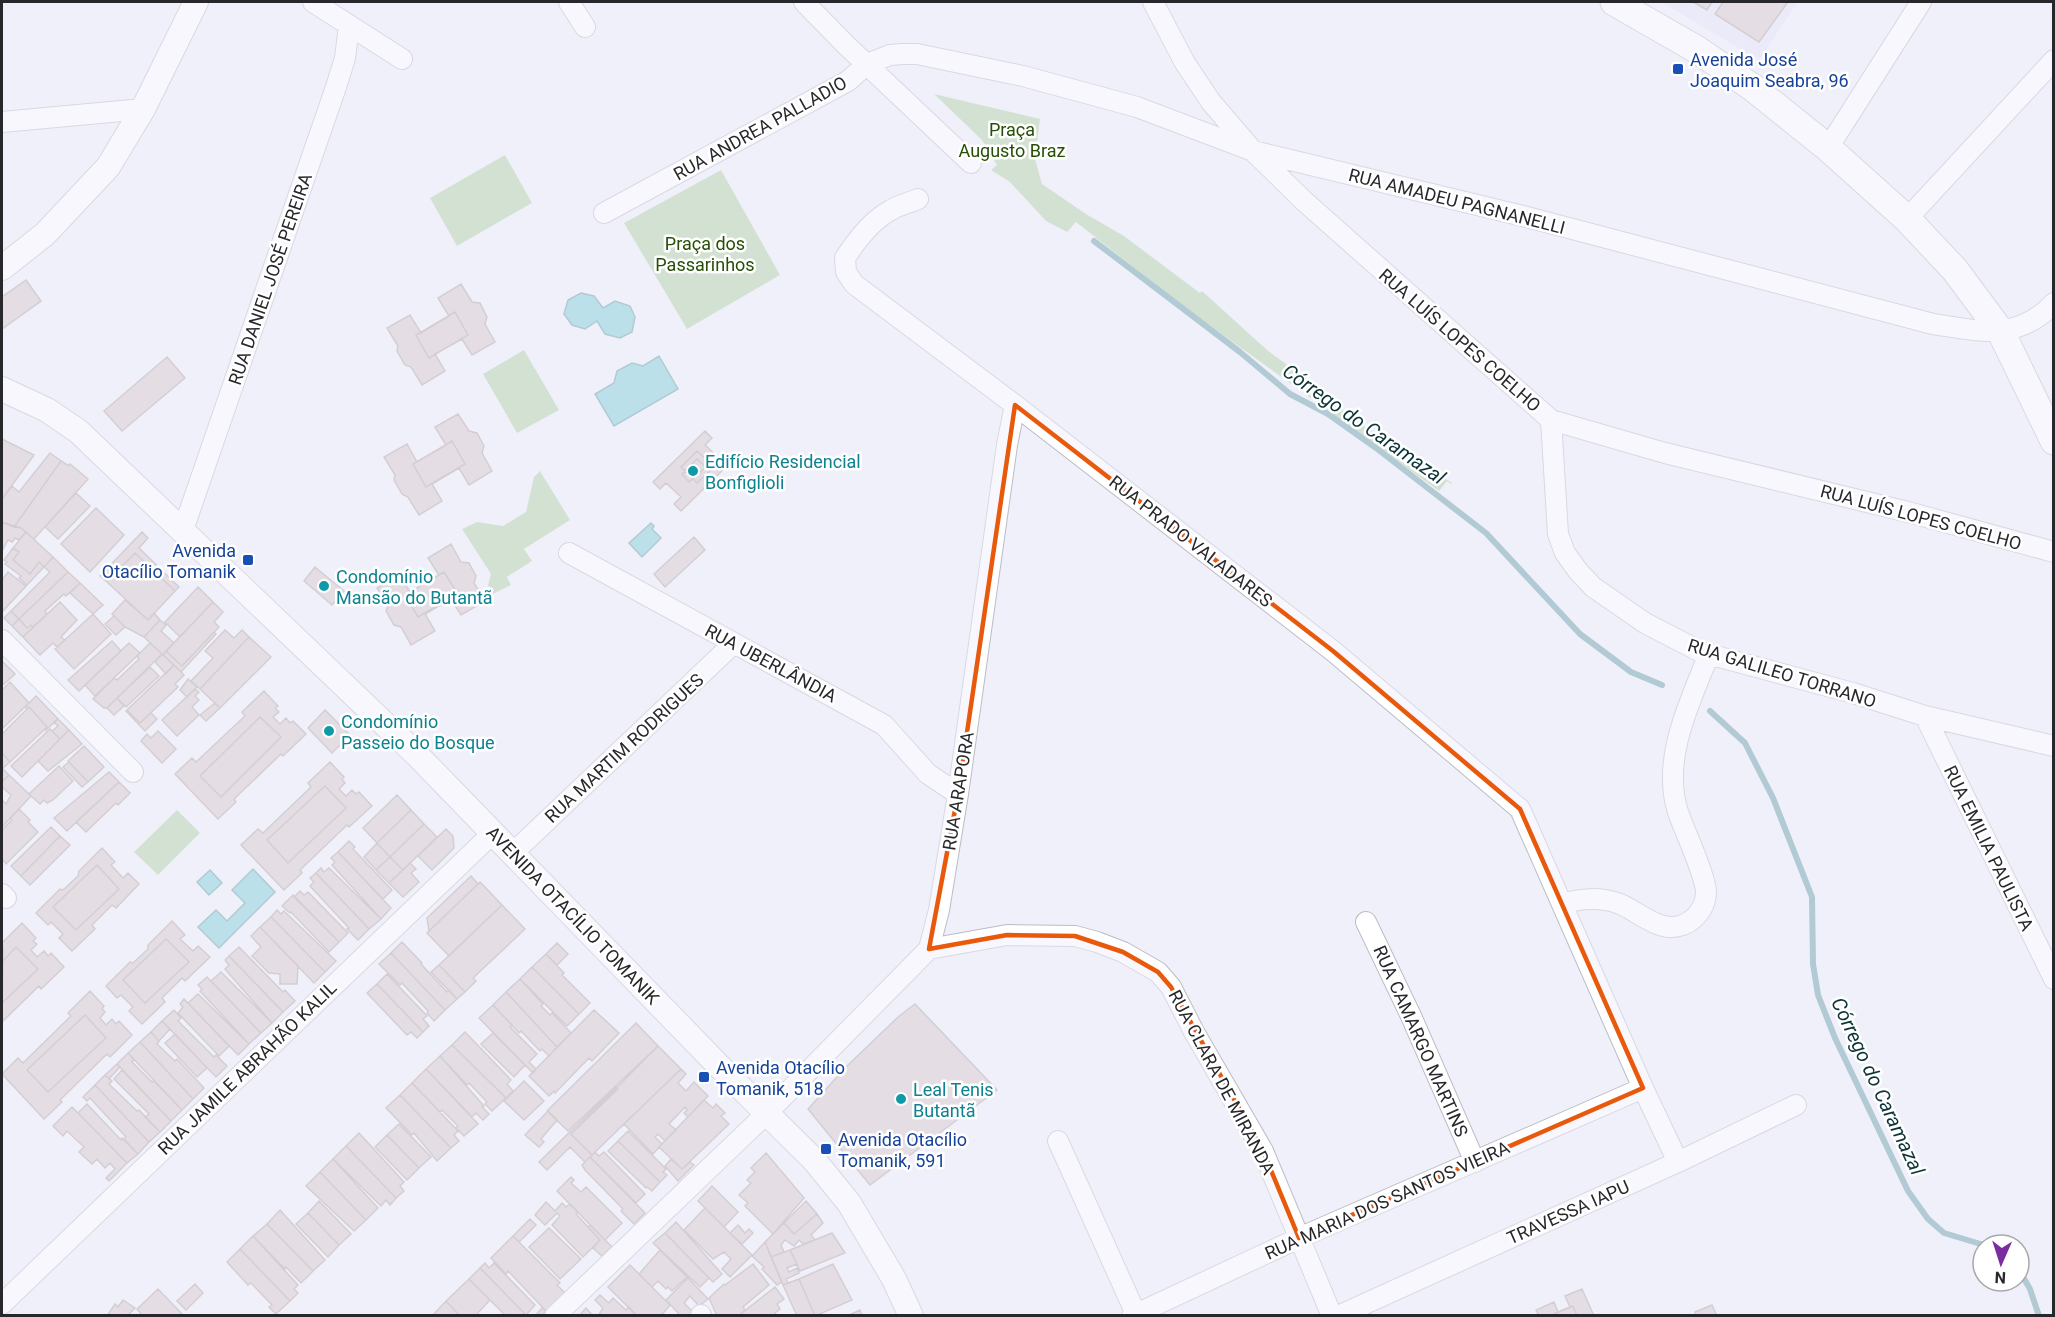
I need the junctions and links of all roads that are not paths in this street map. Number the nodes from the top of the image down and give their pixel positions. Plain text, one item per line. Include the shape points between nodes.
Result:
1 (196, 2) edge
2 (313, 2) edge
3 (569, 2) edge
4 (804, 2) edge
5 (1153, 2) edge
6 (1614, 2) edge
7 (1921, 2) edge
8 (349, 25) junction
9 (585, 27) dead end
10 (917, 54) joint
11 (402, 59) dead end
12 (2054, 60) edge
13 (867, 64) junction
14 (143, 109) junction
15 (2, 122) edge
16 (1827, 148) junction
17 (1253, 150) junction
18 (971, 163) dead end
19 (918, 199) dead end
20 (604, 213) dead end
21 (1907, 219) junction
22 (2, 268) edge
23 (2054, 303) edge
24 (2001, 332) junction
25 (2, 389) edge
26 (1015, 405) junction
27 (1551, 420) junction
28 (2054, 441) edge
29 (183, 530) junction
30 (2054, 552) edge
31 (569, 554) dead end
32 (2, 640) edge
33 (734, 643) junction
34 (1709, 654) junction
35 (1925, 716) junction
36 (2054, 746) edge
37 (133, 772) dead end
38 (958, 794) junction
39 (493, 833) junction
40 (513, 852) junction
41 (1562, 904) junction
42 (1366, 922) dead end
43 (929, 949) junction
44 (2054, 979) edge
45 (1643, 1088) junction
46 (1796, 1105) dead end
47 (767, 1113) junction
48 (1058, 1141) dead end
49 (1475, 1162) junction
50 (1678, 1162) junction
51 (1299, 1238) junction
52 (2, 1304) edge
53 (1134, 1315) edge
54 (555, 1316) edge
55 (911, 1316) edge
56 (1332, 1316) edge
57 (1338, 1316) edge

1 - 14 street
2 - 8 street
3 - 9 street
4 - 13 street
5 - 17 street, RUA LUÍS LOPES COELHO via 1211,102
6 - 16 main road via 1725,68
7 - 16 street
8 - 11 street
8 - 29 street, RUA DANIEL JOSÉ PEREIRA via 336,87
10 - 13 street, RUA ANDREA PALLADIO via 890,55
10 - 17 street, RUA AMADEU PAGNANELLI via 1023,76 1137,107
12 - 21 street
13 - 18 street
13 - 20 street, RUA ANDREA PALLADIO via 848,81
14 - 15 street
14 - 22 street via 108,167 45,234
16 - 21 main road
17 - 24 street, RUA AMADEU PAGNANELLI via 1933,324
17 - 27 street, RUA LUÍS LOPES COELHO via 1304,201
19 - 26 street, RUA PRADO VALADARES via 890,210 870,227 844,258 846,272 854,284
21 - 24 main road via 1956,270
23 - 24 street via 2027,324
24 - 28 main road
25 - 29 street, AVENIDA OTACÍLIO TOMANIK via 78,431
26 - 38 street, RUA ARAPORA
26 - 41 street, RUA PRADO VALADARES via 1333,651 1520,809
27 - 30 street, RUA LUÍS LOPES COELHO
27 - 34 street, RUA GALILEO TORRANO via 1558,534 1565,553 1593,587 1615,603 1669,636
29 - 39 street, AVENIDA OTACÍLIO TOMANIK via 391,729
31 - 33 street, RUA UBERLÂNDIA
32 - 37 street
33 - 38 street, RUA UBERLÂNDIA via 884,726 928,774
33 - 40 street, RUA MARTIM RODRIGUES
34 - 35 street, RUA GALILEO TORRANO
34 - 41 street via 1685,717 1674,772 1677,809 1706,886 1704,905 1691,921 1667,927 1618,903 1590,899
35 - 36 street, RUA GALILEO TORRANO
35 - 44 street, RUA EMILIA PAULISTA
38 - 43 street, RUA ARAPORA
39 - 40 street, AVENIDA OTACÍLIO TOMANIK
39 - 52 street, RUA JAMILE ABRAHÃO KALIL
40 - 47 street, AVENIDA OTACÍLIO TOMANIK
41 - 45 street
42 - 49 street, RUA CAMARGO MARTINS
43 - 47 street
43 - 51 street, RUA CLARA DE MIRANDA via 1007,935 1075,936 1123,951 1158,972 1171,987 1263,1152
45 - 49 street, RUA MARIA DOS SANTOS VIEIRA
45 - 50 street
46 - 50 street, TRAVESSA IAPU
47 - 54 street
47 - 55 street, AVENIDA OTACÍLIO TOMANIK via 814,1160 849,1203
48 - 53 street
49 - 51 street, RUA MARIA DOS SANTOS VIEIRA
50 - 57 street, TRAVESSA IAPU
51 - 53 street, RUA MARIA DOS SANTOS VIEIRA
51 - 56 street, RUA CLARA DE MIRANDA

